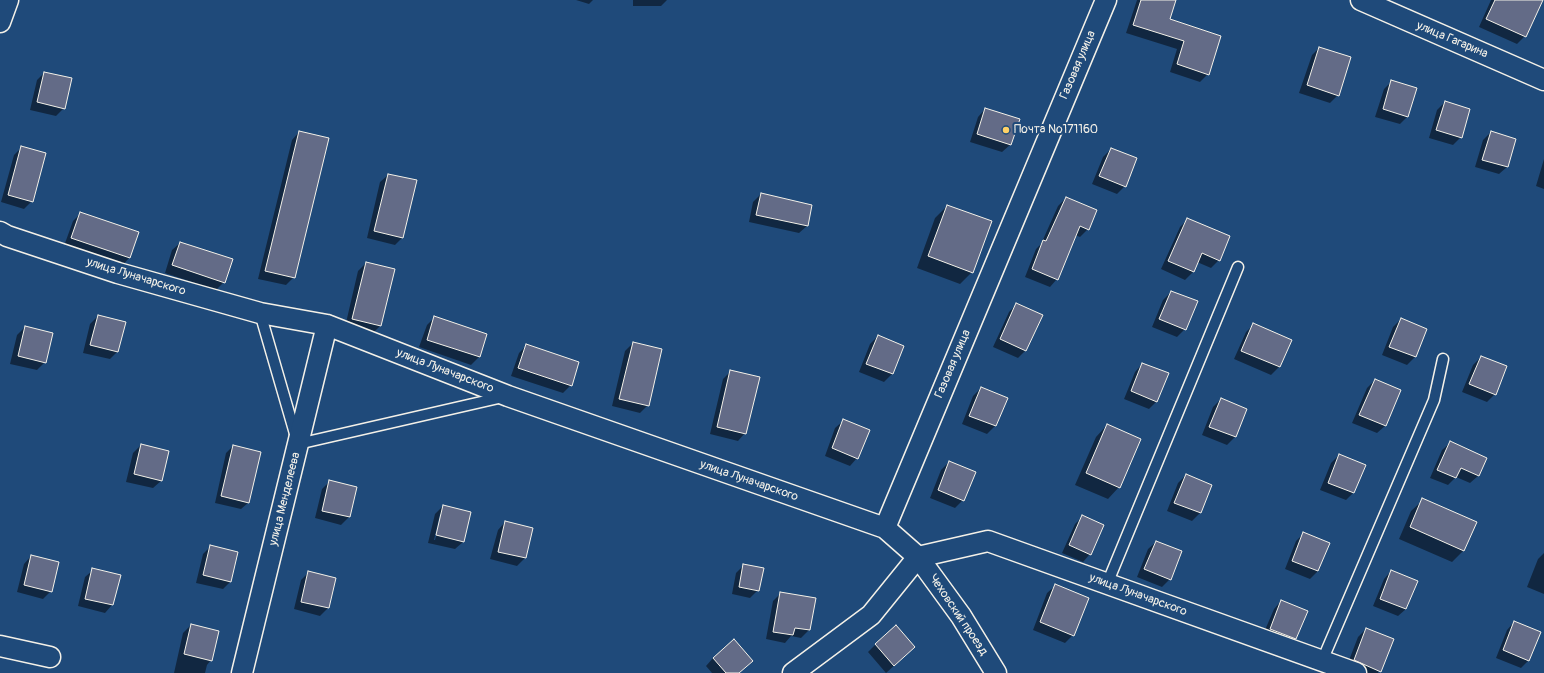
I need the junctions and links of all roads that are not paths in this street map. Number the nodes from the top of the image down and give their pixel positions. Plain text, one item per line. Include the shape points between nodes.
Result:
1 (8, 0) edge
2 (1106, 0) edge
3 (1361, 0) edge
4 (0, 22) edge
5 (1544, 80) edge
6 (0, 232) edge
7 (1238, 267) dead end
8 (260, 313) junction
9 (327, 325) junction
10 (1443, 358) dead end
11 (508, 396) junction
12 (298, 444) junction
13 (885, 528) junction
14 (918, 557) junction
15 (1107, 584) junction
16 (0, 646) edge
17 (50, 657) dead end
18 (1322, 661) junction
19 (242, 673) edge
20 (793, 673) edge
21 (996, 673) edge
22 (1356, 673) edge

1 - 4 street
2 - 13 street, Газовая улица
3 - 5 street, улица Гагарина
6 - 8 street, улица Луначарского via 118,273
7 - 15 lane
8 - 9 street, улица Луначарского
8 - 12 lane
9 - 11 street, улица Луначарского
9 - 12 street, улица Менделеева
10 - 18 lane via 1434,400
11 - 12 lane
11 - 13 street, улица Луначарского
12 - 19 street, улица Менделеева
13 - 14 street
14 - 15 street, улица Луначарского via 988,541
14 - 20 street via 871,615
14 - 21 street, Чеховский проезд via 961,616
15 - 18 street, улица Луначарского
16 - 17 street
18 - 22 street, улица Луначарского

